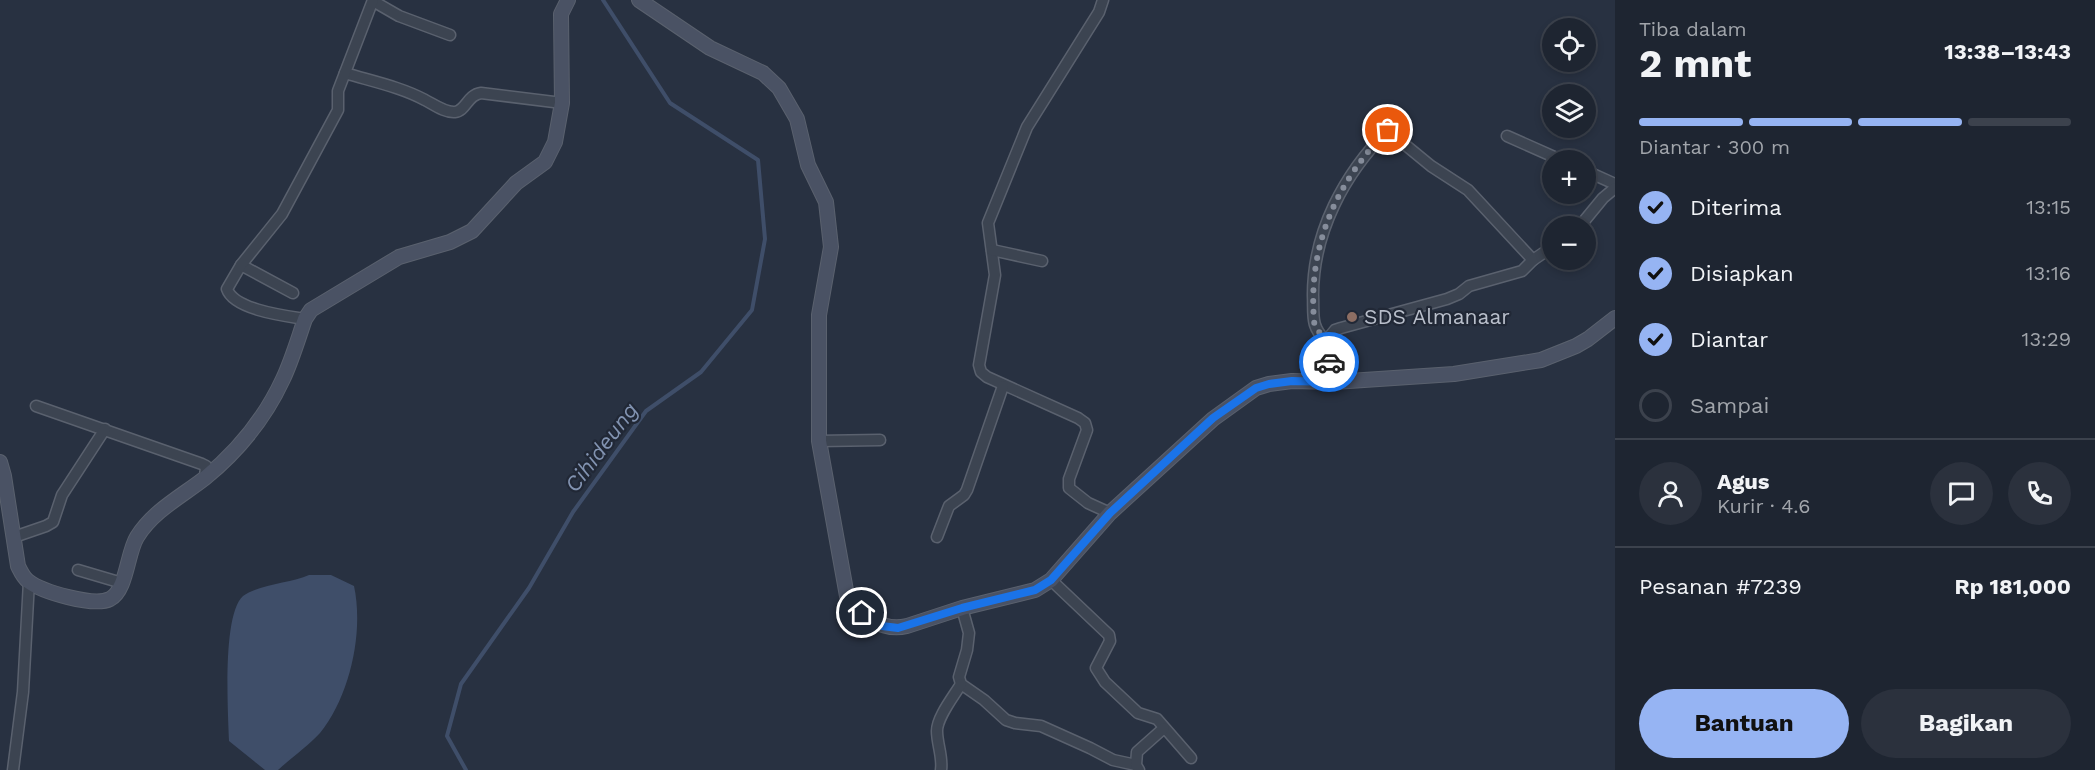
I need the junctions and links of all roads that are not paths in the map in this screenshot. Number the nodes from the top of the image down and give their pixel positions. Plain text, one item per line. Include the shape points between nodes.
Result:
1 (373, 0) edge
2 (568, 0) edge
3 (639, 0) edge
4 (1103, 0) edge
5 (450, 35) dead end
6 (345, 73) junction
7 (562, 103) junction
8 (1375, 120) dead end
9 (1388, 130) junction
10 (1507, 136) dead end
11 (1542, 152) edge
12 (1596, 176) edge
13 (1615, 186) edge
14 (1588, 216) edge
15 (992, 250) junction
16 (1542, 254) edge
17 (1533, 260) junction
18 (1042, 261) dead end
19 (241, 265) junction
20 (293, 294) dead end
21 (1615, 318) edge
22 (305, 319) junction
23 (1326, 341) junction
24 (1334, 382) junction
25 (1003, 386) junction
26 (36, 406) dead end
27 (105, 429) junction
28 (880, 440) dead end
29 (819, 441) junction
30 (0, 462) edge
31 (205, 478) junction
32 (1110, 513) junction
33 (14, 537) junction
34 (937, 537) dead end
35 (78, 570) dead end
36 (1051, 580) junction
37 (29, 581) junction
38 (122, 583) junction
39 (962, 608) junction
40 (961, 684) junction
41 (1164, 728) junction
42 (1191, 758) dead end
43 (1137, 768) edge
44 (13, 770) edge
45 (941, 770) edge

1 - 5 street via 399,16
1 - 6 street
2 - 7 main road via 561,14
3 - 29 main road via 710,48 763,73 779,88 796,119 808,165 826,202 831,247 819,315
4 - 15 street via 1027,127 988,223
6 - 7 street via 452,111 461,109 480,93
6 - 19 street via 338,91 338,110 282,214
7 - 22 main road via 555,142 545,162 516,183 472,231 399,257 315,307
8 - 9 street
9 - 17 street via 1468,190
9 - 23 street via 1358,164 1324,226 1314,272 1314,323
10 - 11 street
12 - 13 street
13 - 14 street
15 - 18 street
15 - 25 street via 995,275 980,368
16 - 17 street
17 - 23 street via 1522,271 1469,286 1447,299 1341,327
19 - 20 street
19 - 22 street via 227,289 230,295 263,312
21 - 24 main road via 1582,343 1541,360 1454,374
22 - 31 main road via 284,379 258,424
23 - 24 street
24 - 32 main road via 1292,381 1256,388 1213,418
25 - 32 street via 1085,423 1087,430 1069,488
25 - 34 street via 965,493 949,506
26 - 27 street
27 - 31 street via 202,464 206,466
27 - 33 street via 62,495 53,522
28 - 29 street
29 - 39 main road via 844,584 852,603 889,628
30 - 33 main road
31 - 38 main road via 174,500 136,538
32 - 36 main road
33 - 37 main road via 18,566
35 - 38 street
36 - 39 main road via 1035,590
36 - 41 street via 1109,635 1110,641 1096,665 1105,682 1138,713 1155,718
37 - 38 main road via 45,590 100,602 115,595
37 - 44 street via 23,692
39 - 40 street via 969,633 959,677
40 - 43 street via 1006,720 1041,726
40 - 45 street via 937,728
41 - 42 street
41 - 43 street via 1138,750

